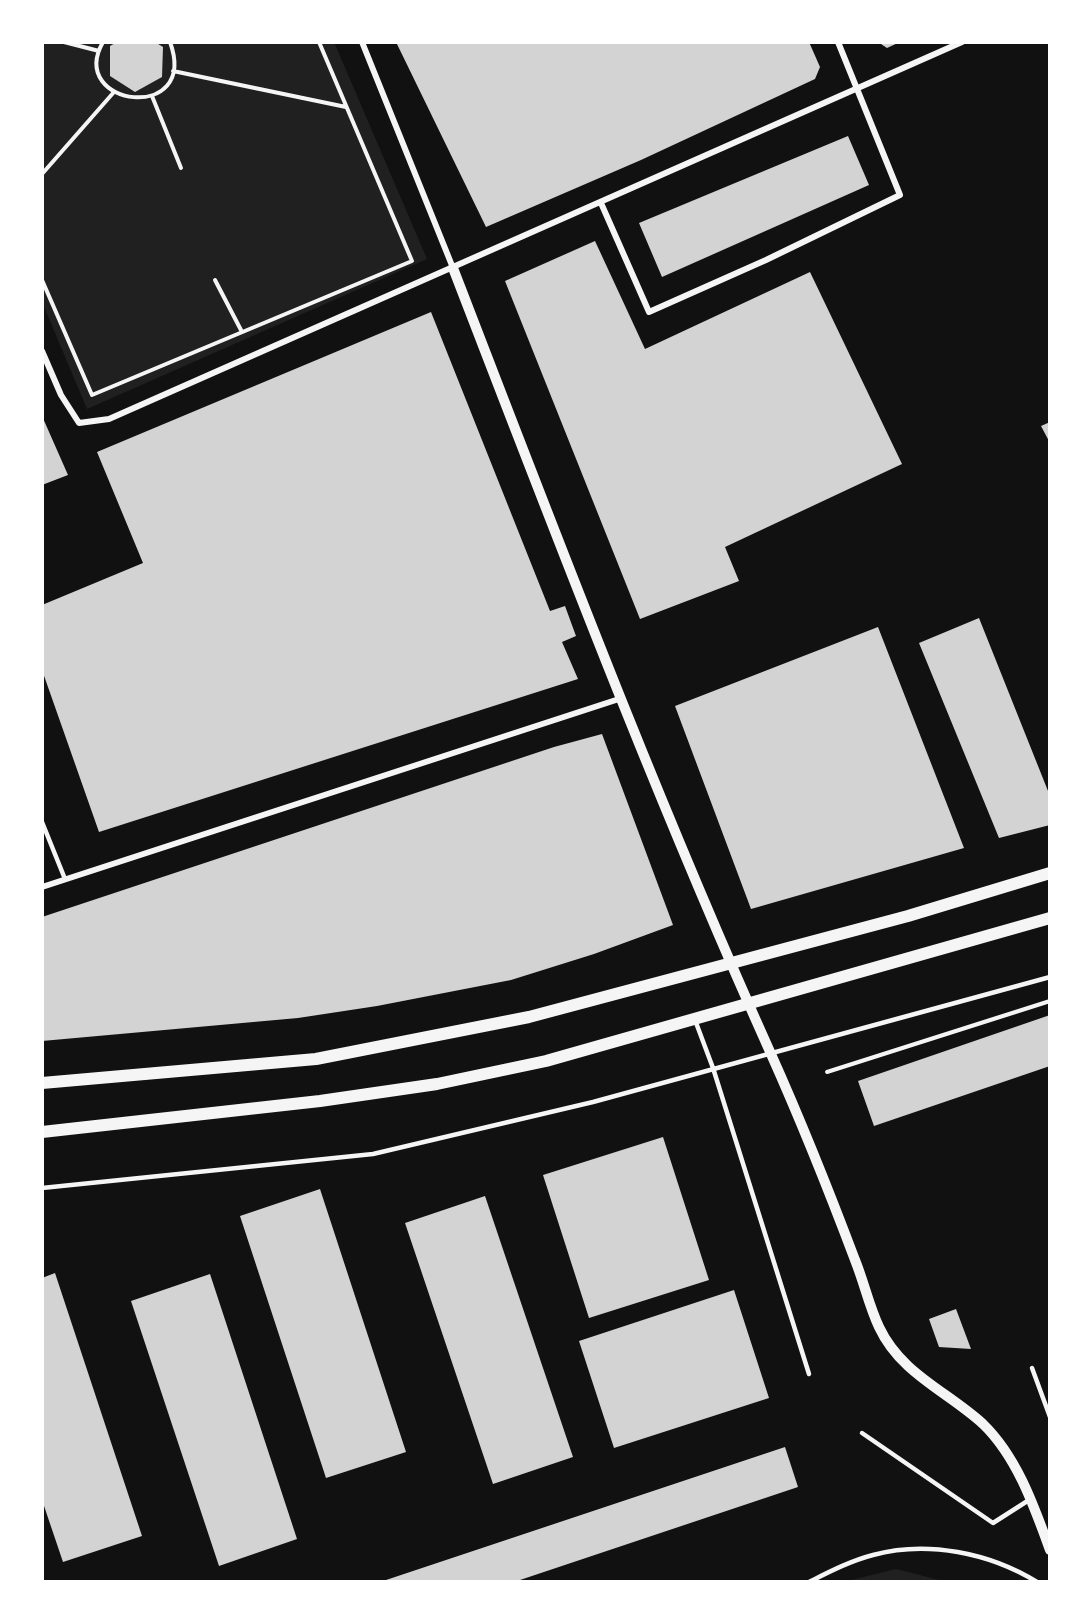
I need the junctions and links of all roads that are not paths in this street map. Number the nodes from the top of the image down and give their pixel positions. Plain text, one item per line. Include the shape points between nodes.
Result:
1 (362, 42) edge
2 (838, 42) edge
3 (962, 42) edge
4 (858, 89) junction
5 (601, 203) junction
6 (453, 268) junction
7 (42, 351) edge
8 (619, 699) junction
9 (42, 822) edge
10 (1050, 873) edge
11 (65, 879) junction
12 (42, 887) edge
13 (1050, 918) edge
14 (729, 964) junction
15 (1050, 977) edge
16 (746, 1003) junction
17 (694, 1018) junction
18 (771, 1054) junction
19 (713, 1068) junction
20 (42, 1083) edge
21 (42, 1132) edge
22 (42, 1188) edge
23 (1032, 1368) dead end
24 (809, 1374) dead end
25 (1050, 1417) edge
26 (862, 1432) dead end
27 (1031, 1499) junction
28 (1050, 1550) edge
29 (809, 1582) edge
30 (1037, 1582) edge

1 - 6 street
2 - 4 street
3 - 4 street
4 - 5 street
4 - 5 street via 900,195 649,312
5 - 6 street
6 - 7 street via 109,418 79,423 61,395
6 - 8 street
8 - 11 street
8 - 14 street
9 - 11 lane
10 - 14 main road
11 - 12 street
13 - 16 main road
14 - 16 street
14 - 20 main road via 529,1017 316,1059
15 - 18 lane
16 - 17 main road
16 - 18 street
17 - 19 lane
17 - 21 main road via 546,1061 437,1084
18 - 19 lane
18 - 27 street via 879,1327 890,1346 916,1375 955,1402 998,1440
19 - 22 lane via 518,1121 373,1154
19 - 24 lane
23 - 25 lane
26 - 27 lane via 993,1523
27 - 28 street
29 - 30 lane via 873,1555 911,1549 985,1558 1012,1566

